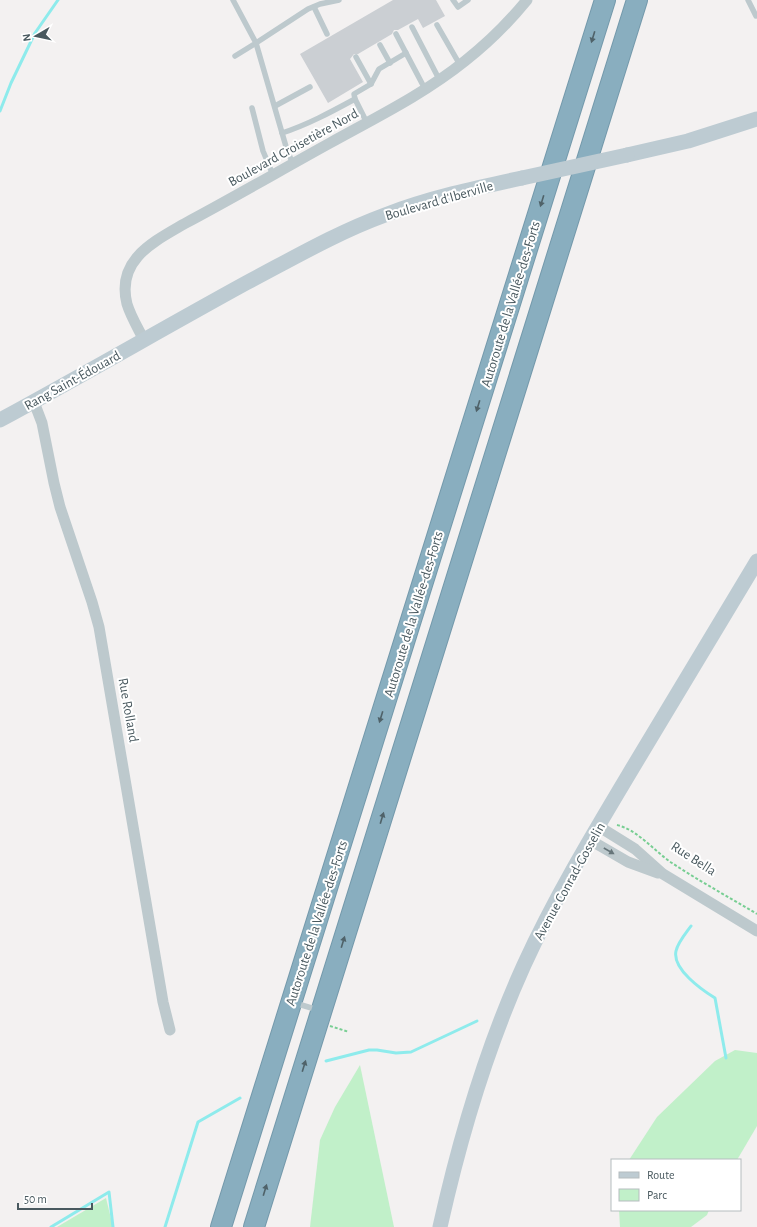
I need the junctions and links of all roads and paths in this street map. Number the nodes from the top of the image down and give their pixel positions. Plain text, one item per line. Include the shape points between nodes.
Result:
1 (233, 0) edge
2 (339, 0) edge
3 (454, 0) edge
4 (468, 0) edge
5 (527, 0) edge
6 (605, 0) edge
7 (637, 0) edge
8 (748, 0) edge
9 (314, 7) junction
10 (757, 15) edge
11 (437, 25) dead end
12 (412, 27) dead end
13 (328, 34) dead end
14 (396, 34) dead end
15 (256, 44) junction
16 (380, 45) dead end
17 (406, 53) junction
18 (235, 56) dead end
19 (356, 57) dead end
20 (390, 63) junction
21 (460, 65) junction
22 (439, 79) junction
23 (371, 84) junction
24 (310, 87) dead end
25 (425, 89) junction
26 (355, 99) junction
27 (275, 106) junction
28 (252, 108) dead end
29 (757, 119) edge
30 (367, 123) junction
31 (282, 133) junction
32 (293, 164) junction
33 (273, 175) junction
34 (144, 340) junction
35 (34, 402) junction
36 (0, 420) edge
37 (757, 561) edge
38 (617, 825) dead end
39 (598, 826) junction
40 (590, 840) junction
41 (663, 874) junction
42 (757, 914) edge
43 (757, 931) edge
44 (291, 1002) junction
45 (320, 1017) junction
46 (170, 1030) dead end
47 (349, 1032) dead end
48 (221, 1227) edge
49 (254, 1227) edge
50 (440, 1227) edge

1 - 15 lane
2 - 9 lane
3 - 4 lane via 458,7
5 - 21 street, Boulevard Croisetière Nord via 492,37
6 -> 44 highway, Autoroute de la Vallée-des-Forts
45 -> 7 highway
8 - 10 lane
9 - 13 lane
9 - 15 lane
11 - 21 lane
12 - 22 lane
14 - 17 lane
15 - 18 lane
15 - 27 lane
16 - 20 lane
17 - 20 lane
17 - 25 lane
19 - 23 lane
20 - 23 lane via 379,69
21 - 22 street, Boulevard Croisetière Nord
22 - 25 street, Boulevard Croisetière Nord
23 - 26 lane via 356,92
24 - 27 lane
25 - 30 street, Boulevard Croisetière Nord
26 - 30 lane
26 - 31 lane
27 - 31 lane
28 - 33 lane via 262,151
29 - 34 street, Boulevard d'Iberville, bridge via 699,138 456,192 412,205 317,245
30 - 32 street, Boulevard Croisetière Nord
31 - 32 lane
32 - 33 street, Boulevard Croisetière Nord
33 - 34 street, Boulevard Croisetière Nord via 156,240 137,257 127,278 126,297
34 - 35 street, Rang Saint-Édouard
35 - 36 street, Rang Saint-Édouard
35 - 46 street, Rue Rolland via 42,423 59,501 100,631 162,996
37 - 39 street, Avenue Conrad-Gosselin
38 - 42 path, Rue Bella via 642,839 670,862
39 - 40 street, Avenue Conrad-Gosselin
39 - 41 street, Rue Bella via 635,849
40 -> 41 street, Rue Bella via 628,862
40 - 50 street, Avenue Conrad-Gosselin via 537,938 503,1016 469,1113
41 - 43 street, Rue Bella
44 - 45 lane
44 - 48 highway, Autoroute de la Vallée-des-Forts
45 - 47 path
49 -> 45 highway

